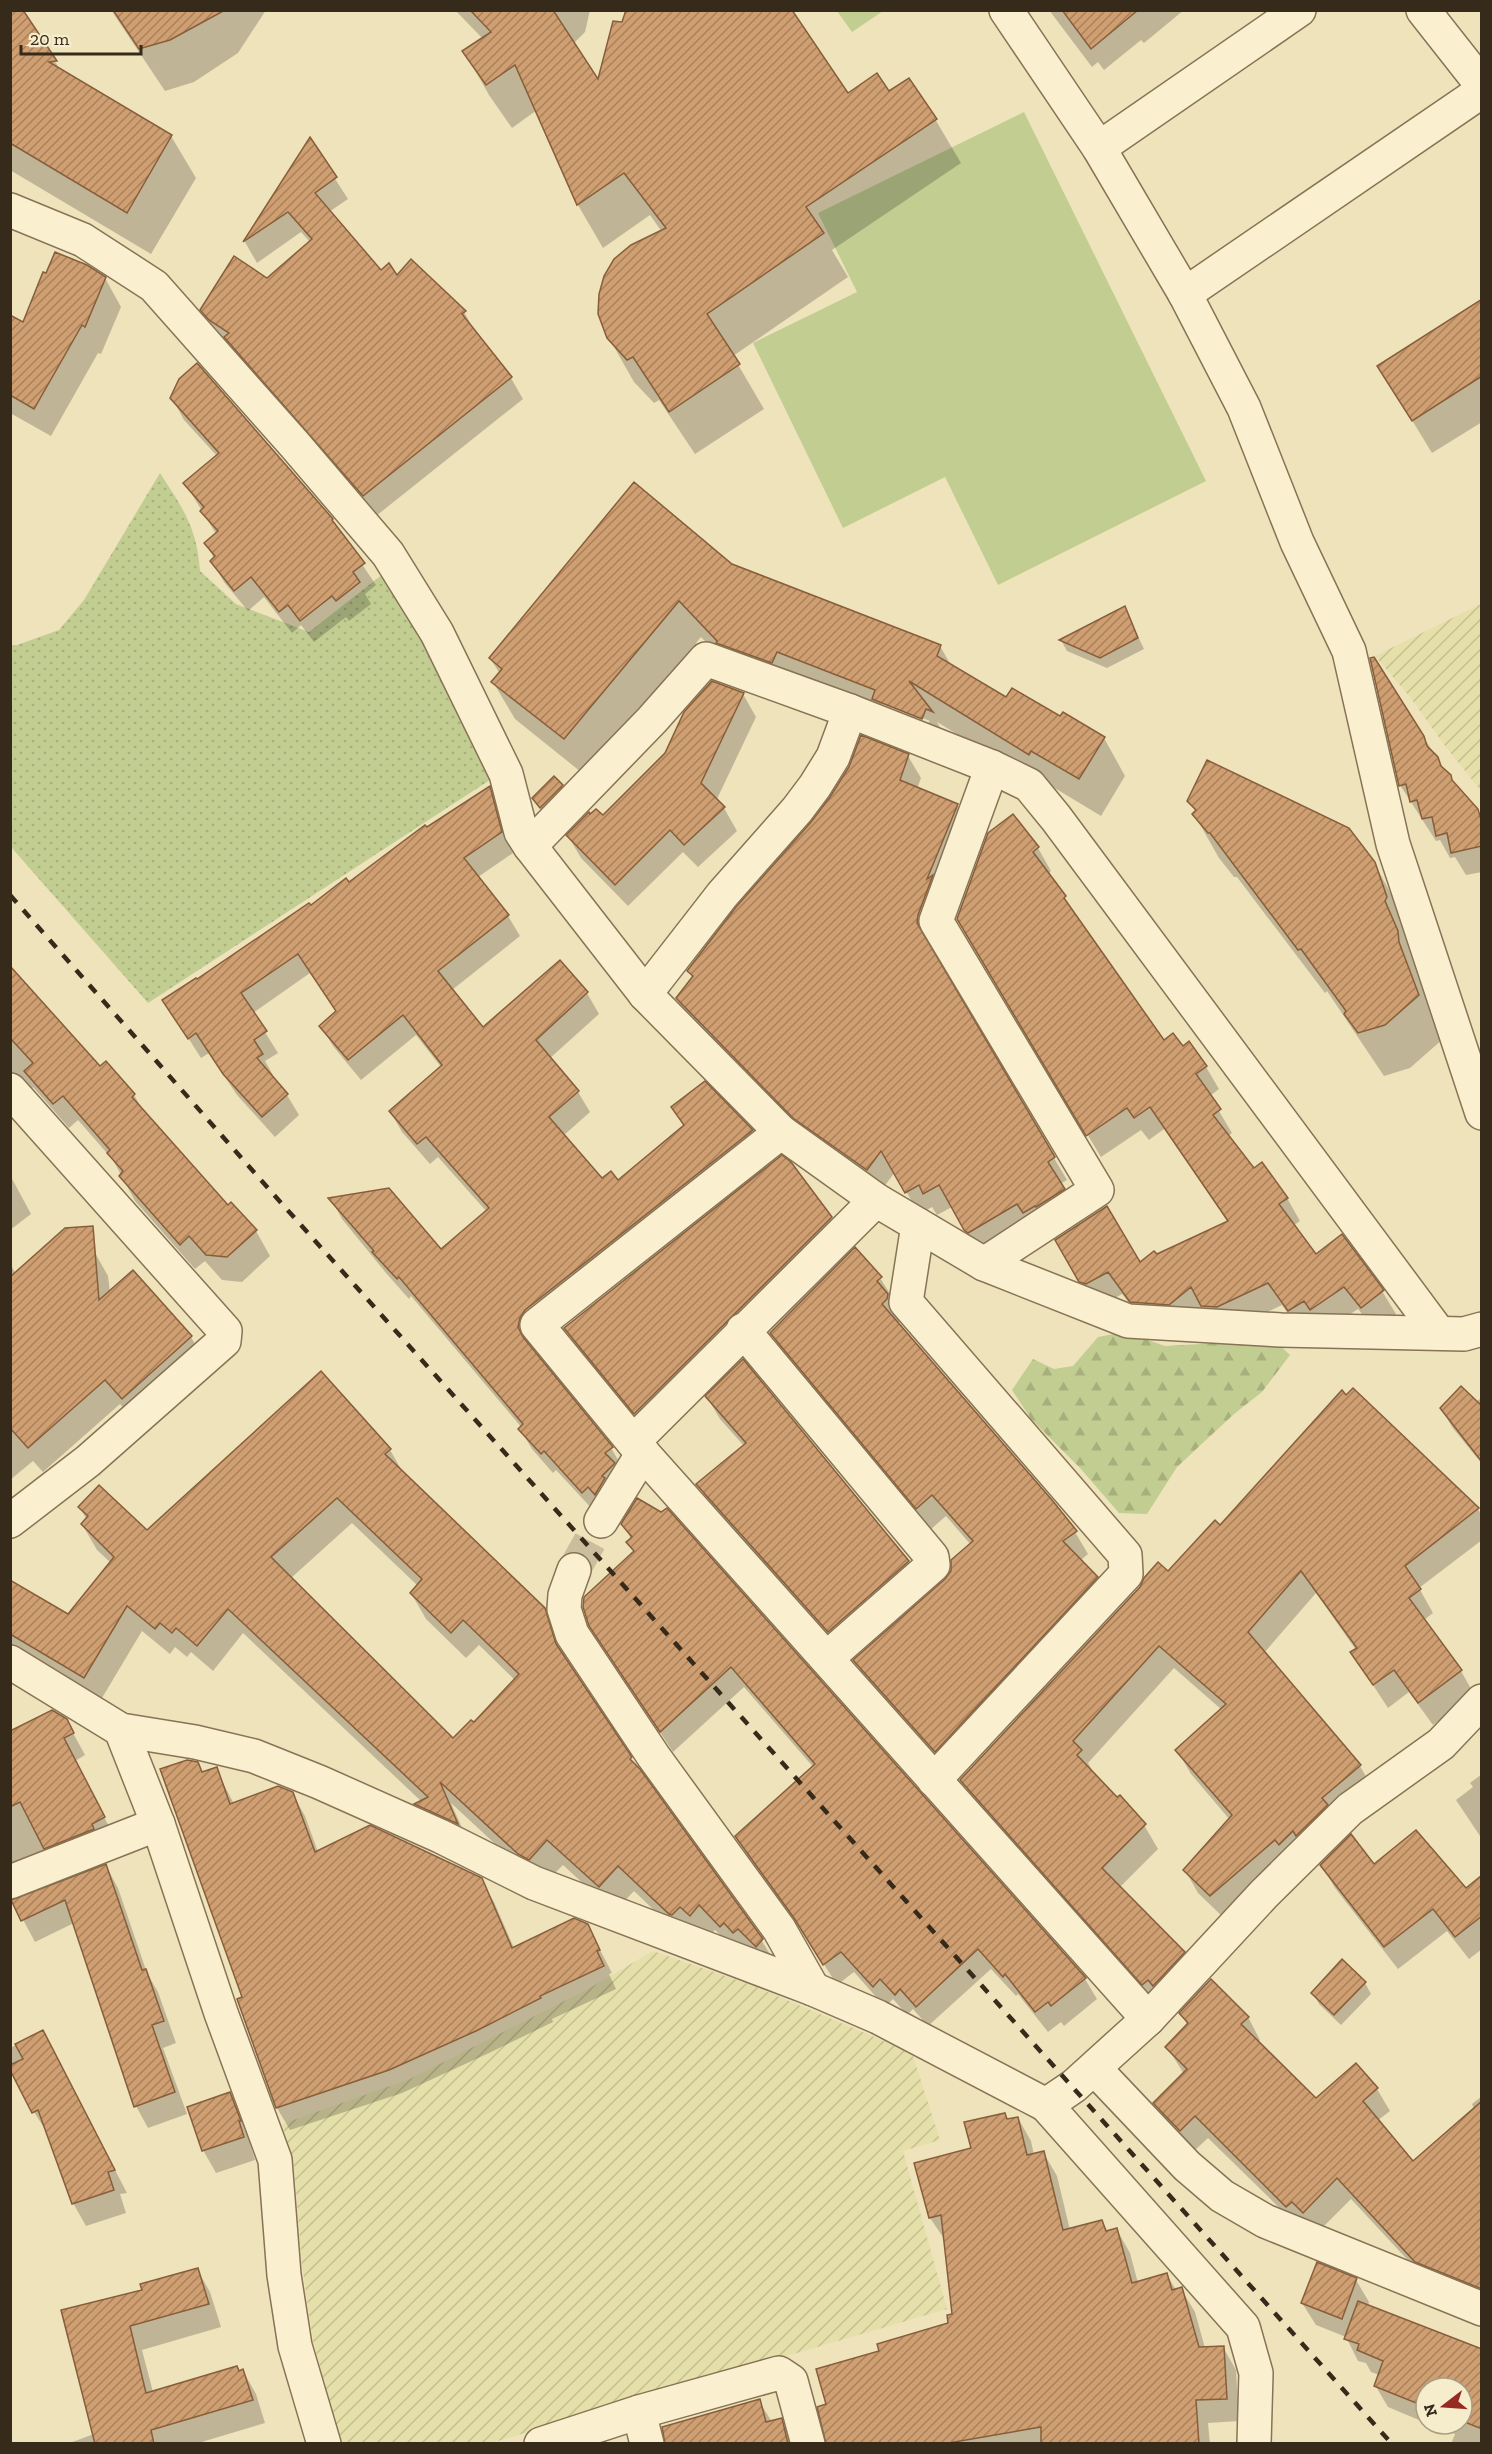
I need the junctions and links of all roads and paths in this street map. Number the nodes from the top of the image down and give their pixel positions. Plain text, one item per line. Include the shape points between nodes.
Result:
1 (1006, 10) edge
2 (1299, 10) edge
3 (1423, 10) edge
4 (1482, 85) edge
5 (1482, 91) edge
6 (1099, 148) junction
7 (10, 210) edge
8 (1185, 294) junction
9 (850, 711) junction
10 (993, 767) junction
11 (530, 846) junction
12 (645, 994) junction
13 (10, 1090) edge
14 (1482, 1113) edge
15 (781, 1132) junction
16 (876, 1200) junction
17 (918, 1225) junction
18 (984, 1264) junction
19 (1482, 1329) edge
20 (743, 1330) junction
21 (1438, 1332) junction
22 (638, 1447) junction
23 (10, 1521) edge
24 (601, 1521) tunnel mouth
25 (574, 1570) tunnel mouth
26 (827, 1659) junction
27 (10, 1662) edge
28 (1482, 1701) edge
29 (121, 1730) junction
30 (934, 1780) junction
31 (158, 1824) junction
32 (10, 1882) edge
33 (813, 1989) junction
34 (1148, 2019) junction
35 (1095, 2069) junction
36 (1046, 2105) junction
37 (1482, 2309) edge
38 (639, 2412) junction
39 (324, 2444) edge
40 (541, 2444) edge
41 (647, 2444) edge
42 (808, 2444) edge
43 (1254, 2444) edge

1 - 6 street
2 - 6 street
3 - 4 street
5 - 8 street
6 - 8 street
7 - 11 street via 83,240 154,286 388,554 437,633 506,774 521,832
8 - 14 street via 1244,408 1297,542 1348,651 1393,844
9 - 10 street
9 - 11 street via 706,659
9 - 12 street via 833,757 798,810 722,895
10 - 18 street via 936,921 1097,1190
10 - 21 street via 1029,785 1056,818
11 - 12 street
12 - 15 street
13 - 23 street via 225,1332 224,1341 88,1461
15 - 16 street
15 - 22 street via 537,1325
16 - 17 street
16 - 20 street
17 - 18 street
17 - 30 street via 906,1302 1125,1555 1126,1574
18 - 21 street via 1128,1321 1281,1330
19 - 21 street via 1464,1334
20 - 22 street
20 - 26 street via 932,1557 933,1565
22 - 24 street
22 - 26 street
25 - 33 street via 564,1609 572,1634 654,1757 779,1929
26 - 30 street
27 - 29 street
28 - 34 street via 1441,1744 1350,1809 1264,1894
29 - 31 street
29 - 33 street via 254,1756 440,1836 534,1883
30 - 34 street
31 - 32 street
31 - 39 street via 275,2160 284,2275 296,2346
33 - 36 street via 878,2017
34 - 35 street
35 - 36 street
35 - 37 street via 1187,2166 1222,2196 1265,2221
36 - 43 street via 1243,2327 1256,2373
38 - 40 street
38 - 41 street
38 - 42 street via 779,2373 791,2381

